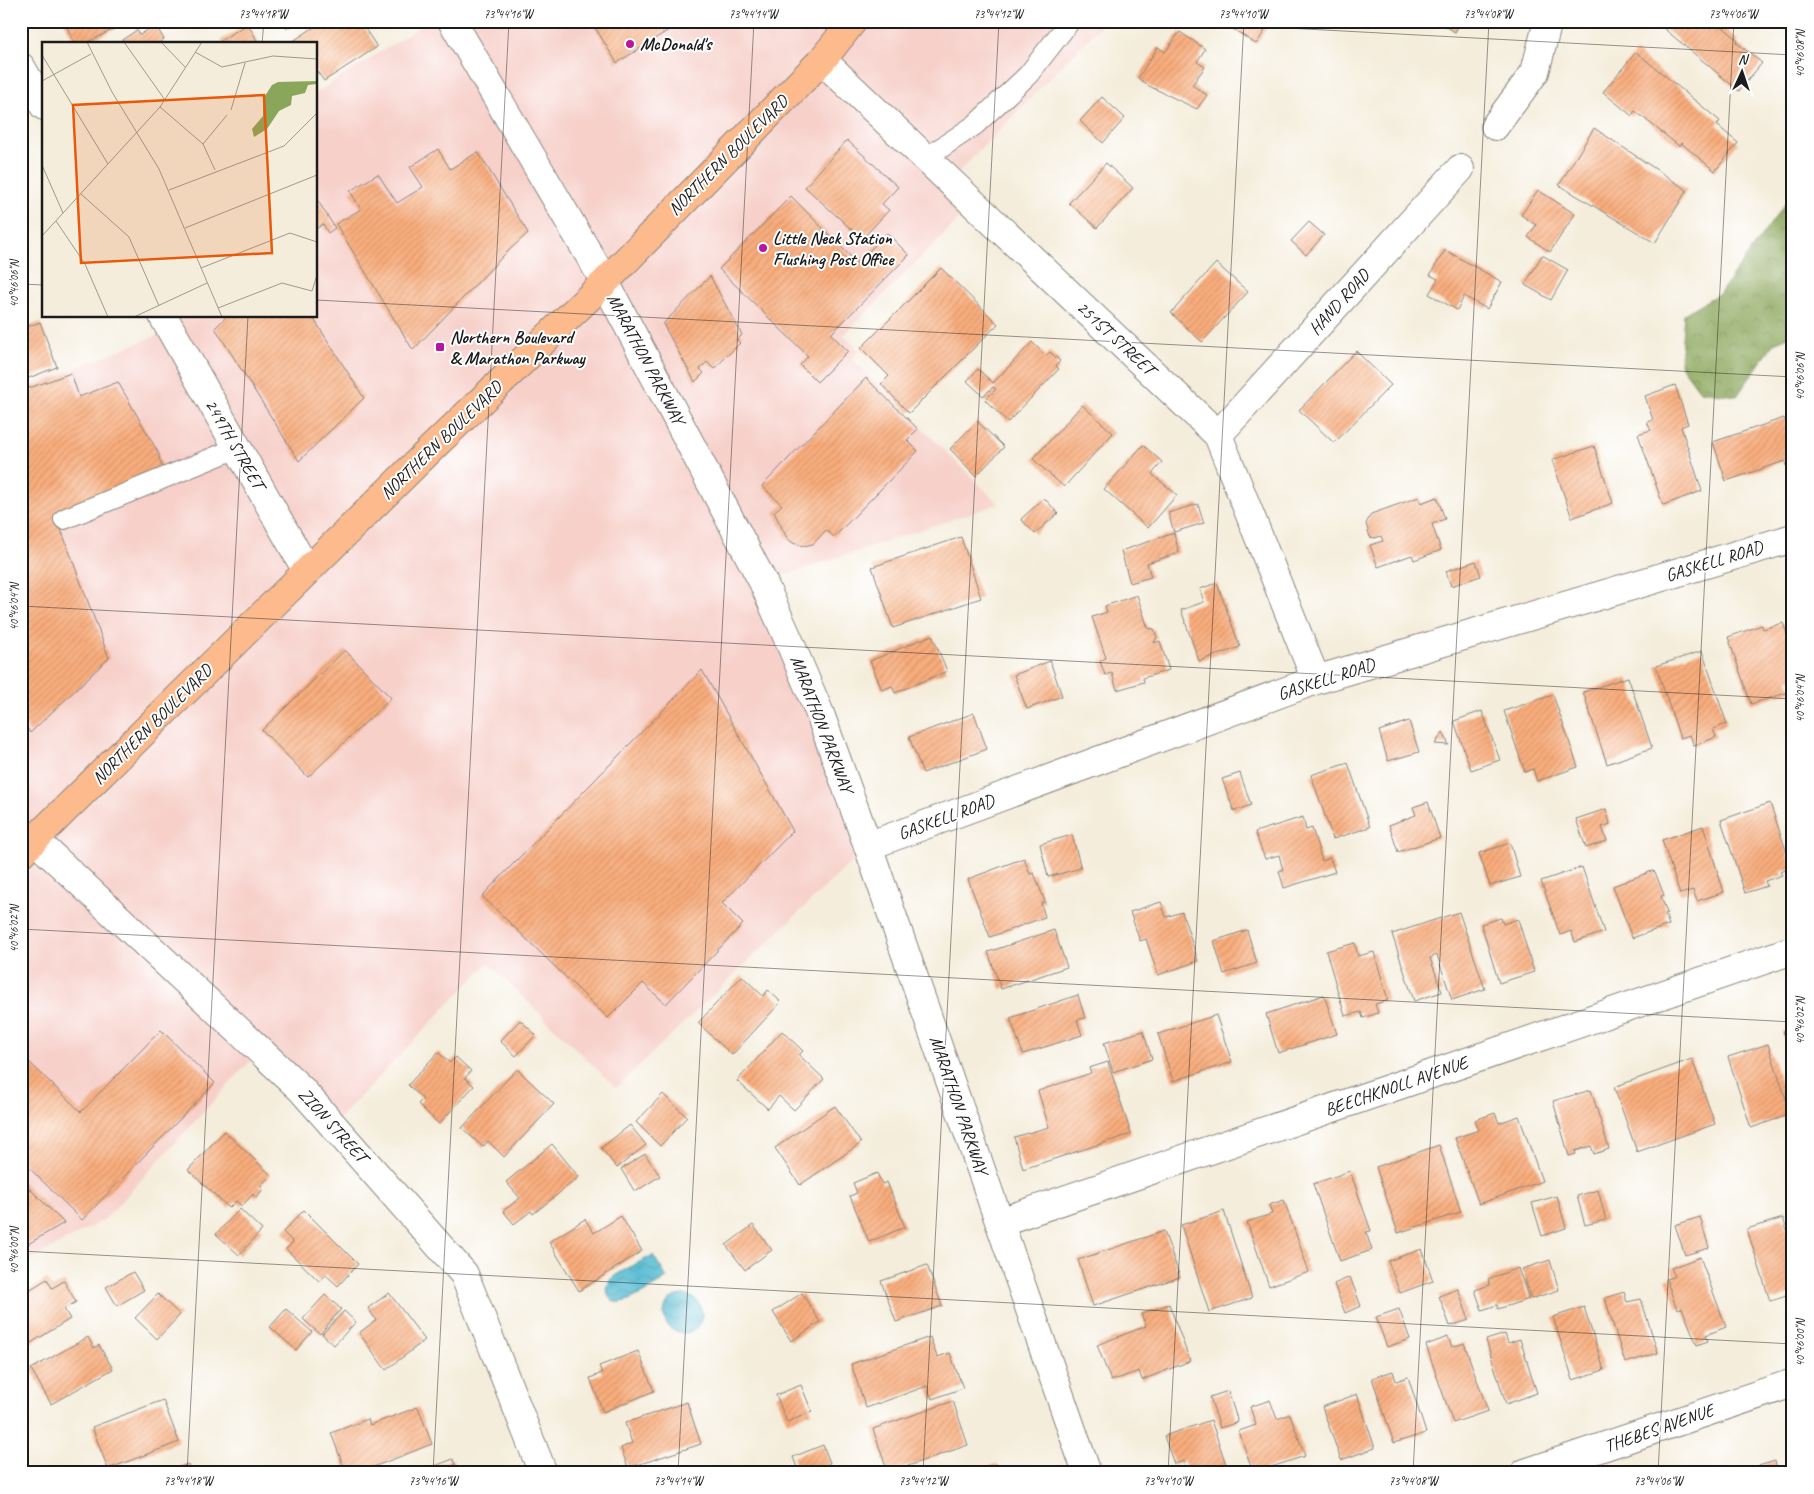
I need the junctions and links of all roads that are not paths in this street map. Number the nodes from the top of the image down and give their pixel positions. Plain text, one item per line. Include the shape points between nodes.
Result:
1 (452, 21) edge
2 (853, 21) edge
3 (1070, 21) edge
4 (1548, 21) edge
5 (822, 60) junction
6 (21, 66) edge
7 (42, 103) edge
8 (1495, 126) dead end
9 (926, 158) junction
10 (1460, 170) dead end
11 (605, 282) junction
12 (164, 318) edge
13 (1218, 435) junction
14 (237, 448) junction
15 (64, 519) dead end
16 (1793, 538) edge
17 (307, 571) junction
18 (1316, 680) junction
19 (868, 846) junction
20 (28, 847) edge
21 (1793, 950) edge
22 (1000, 1222) junction
23 (1793, 1383) edge
24 (544, 1473) edge
25 (1088, 1473) edge
26 (1525, 1473) edge

1 - 11 street, MARATHON PARKWAY
2 - 5 main road, NORTHERN BOULEVARD
3 - 9 lane via 1028,75 974,125
4 - 8 street via 1535,72
5 - 9 street, 251ST STREET
5 - 11 main road, NORTHERN BOULEVARD
6 - 7 street
9 - 13 street, 251ST STREET
10 - 13 street, HAND ROAD
11 - 17 main road, NORTHERN BOULEVARD
11 - 19 street, MARATHON PARKWAY via 763,582 820,714
12 - 14 street, 249TH STREET
13 - 18 street, 251ST STREET
14 - 15 lane
14 - 17 street, 249TH STREET
16 - 18 street, GASKELL ROAD
17 - 20 main road, NORTHERN BOULEVARD
18 - 19 street, GASKELL ROAD
19 - 22 street, MARATHON PARKWAY
20 - 24 street, ZION STREET via 301,1088 464,1274
21 - 22 street, BEECHKNOLL AVENUE
22 - 25 street, MARATHON PARKWAY
23 - 26 street, THEBES AVENUE

